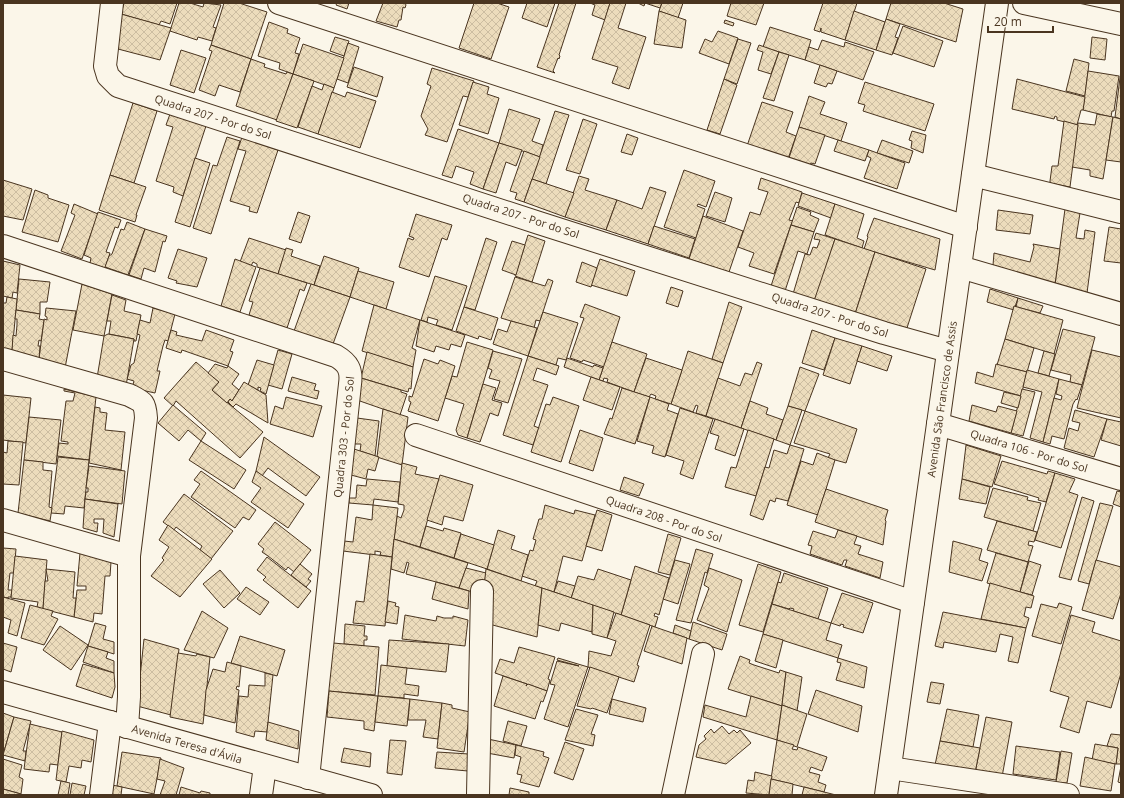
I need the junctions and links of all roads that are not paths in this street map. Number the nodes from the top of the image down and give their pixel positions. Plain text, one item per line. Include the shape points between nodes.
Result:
1 (112, 3) edge
2 (279, 3) edge
3 (997, 3) edge
4 (1024, 3) edge
5 (1121, 24) edge
6 (973, 175) junction
7 (1121, 212) edge
8 (966, 227) junction
9 (3, 246) edge
10 (960, 267) junction
11 (1121, 314) edge
12 (948, 351) junction
13 (3, 359) edge
14 (938, 424) junction
15 (416, 435) dead end
16 (1121, 479) edge
17 (3, 520) edge
18 (129, 556) junction
19 (482, 591) dead end
20 (913, 602) junction
21 (703, 654) dead end
22 (3, 692) edge
23 (118, 725) junction
24 (264, 766) junction
25 (890, 768) junction
26 (308, 778) junction
27 (101, 795) edge
28 (261, 795) edge
29 (371, 795) edge
30 (478, 795) edge
31 (673, 795) edge
32 (886, 795) edge
33 (1068, 795) edge

1 - 12 street, Quadra 207 - Por do Sol via 105,66 108,76 118,86 884,333
2 - 8 street
3 - 6 street, Avenida São Francisco de Assis
4 - 5 street
6 - 7 street
6 - 8 street, Avenida São Francisco de Assis
8 - 10 street, Avenida São Francisco de Assis
9 - 26 street, Quadra 303 - Por do Sol via 336,356 350,369 350,392
10 - 11 street
10 - 12 street, Avenida São Francisco de Assis
12 - 14 street, Avenida São Francisco de Assis
13 - 18 street via 142,401 146,418
14 - 16 street, Quadra 106 - Por do Sol
14 - 20 street, Avenida São Francisco de Assis
15 - 20 street, Quadra 208 - Por do Sol
17 - 18 street
18 - 23 street via 129,697
19 - 30 street
20 - 25 street, Avenida São Francisco de Assis
21 - 31 street
22 - 23 street, Avenida Teresa d'Ávila
23 - 24 street, Avenida Teresa d'Ávila
23 - 27 street
24 - 26 street, Avenida Teresa d'Ávila
24 - 28 street
25 - 32 street, Avenida São Francisco de Assis
25 - 33 street
26 - 29 street, Avenida Teresa d'Ávila

